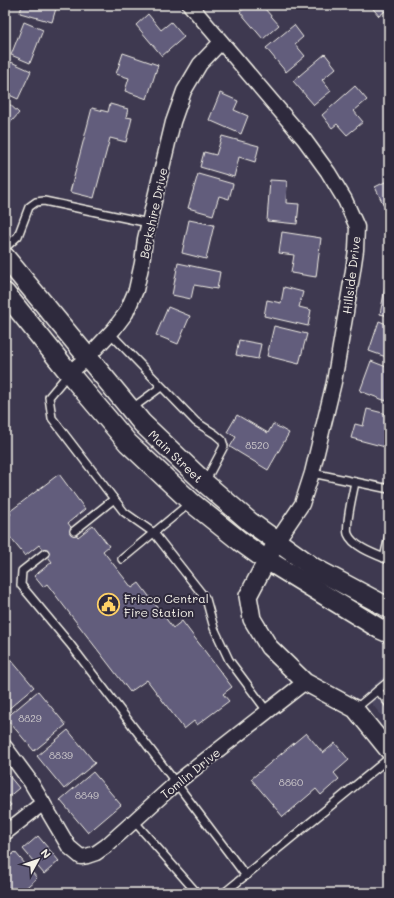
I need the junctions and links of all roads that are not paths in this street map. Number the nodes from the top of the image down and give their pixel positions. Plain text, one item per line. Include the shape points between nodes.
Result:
1 (190, 5) edge
2 (221, 42) junction
3 (149, 223) junction
4 (5, 248) edge
5 (5, 257) edge
6 (5, 293) edge
7 (110, 333) junction
8 (87, 358) junction
9 (69, 373) junction
10 (161, 387) junction
11 (130, 410) junction
12 (312, 473) junction
13 (355, 482) junction
14 (204, 483) junction
15 (389, 489) edge
16 (114, 499) junction
17 (191, 502) junction
18 (74, 531) dead end
19 (154, 533) junction
20 (389, 536) edge
21 (277, 541) junction
22 (45, 553) dead end
23 (122, 559) dead end
24 (386, 559) edge
25 (266, 560) junction
26 (389, 608) edge
27 (389, 633) edge
28 (389, 681) edge
29 (305, 682) junction
30 (378, 690) junction
31 (389, 704) edge
32 (355, 709) junction
33 (267, 711) junction
34 (5, 747) edge
35 (389, 751) edge
36 (389, 758) edge
37 (176, 783) junction
38 (43, 803) junction
39 (134, 822) junction
40 (5, 833) edge
41 (246, 876) junction
42 (197, 893) edge
43 (224, 893) edge

1 - 2 street, Hillside Drive
2 - 3 street, Berkshire Drive via 200,64 184,90 173,122
2 - 12 street, Hillside Drive via 304,139 345,200 357,227 352,278 337,367
3 - 4 lane via 44,200 29,207 18,236
3 - 7 street, Berkshire Drive via 136,290 126,313
5 - 8 main road, Main Street
6 - 9 main road, Main Street
7 - 8 street, Berkshire Drive
7 - 10 lane
8 - 9 street, Berkshire Drive
8 - 11 main road, Main Street
9 - 16 lane via 50,397 52,418
9 - 17 main road, Main Street via 128,443
10 - 11 lane
10 - 14 lane via 196,422 222,440 224,446
11 - 14 main road, Main Street
12 - 13 lane
12 - 21 street, Hillside Drive via 302,504
13 - 15 lane
13 - 24 lane via 347,527 348,535 361,548
14 - 21 main road, Main Street
16 - 18 lane
16 - 19 lane via 124,512
17 - 19 lane
17 - 25 main road, Main Street
19 - 23 lane
19 - 33 lane via 206,599 214,628 229,660
20 - 24 lane
21 - 25 street
21 - 26 main road, Main Street via 314,568
22 - 37 lane via 22,571 21,585 70,644
25 - 27 main road, Main Street
25 - 29 street via 248,596 252,618 269,647
28 - 30 lane
29 - 32 street
29 - 33 street, Tomlin Drive
30 - 31 lane
30 - 32 lane
32 - 35 street
33 - 37 street, Tomlin Drive
34 - 38 street
36 - 41 lane
37 - 39 street, Tomlin Drive
37 - 41 lane
38 - 39 street, Tomlin Drive via 69,847 81,857 96,853
38 - 40 street
39 - 42 lane
41 - 43 lane

